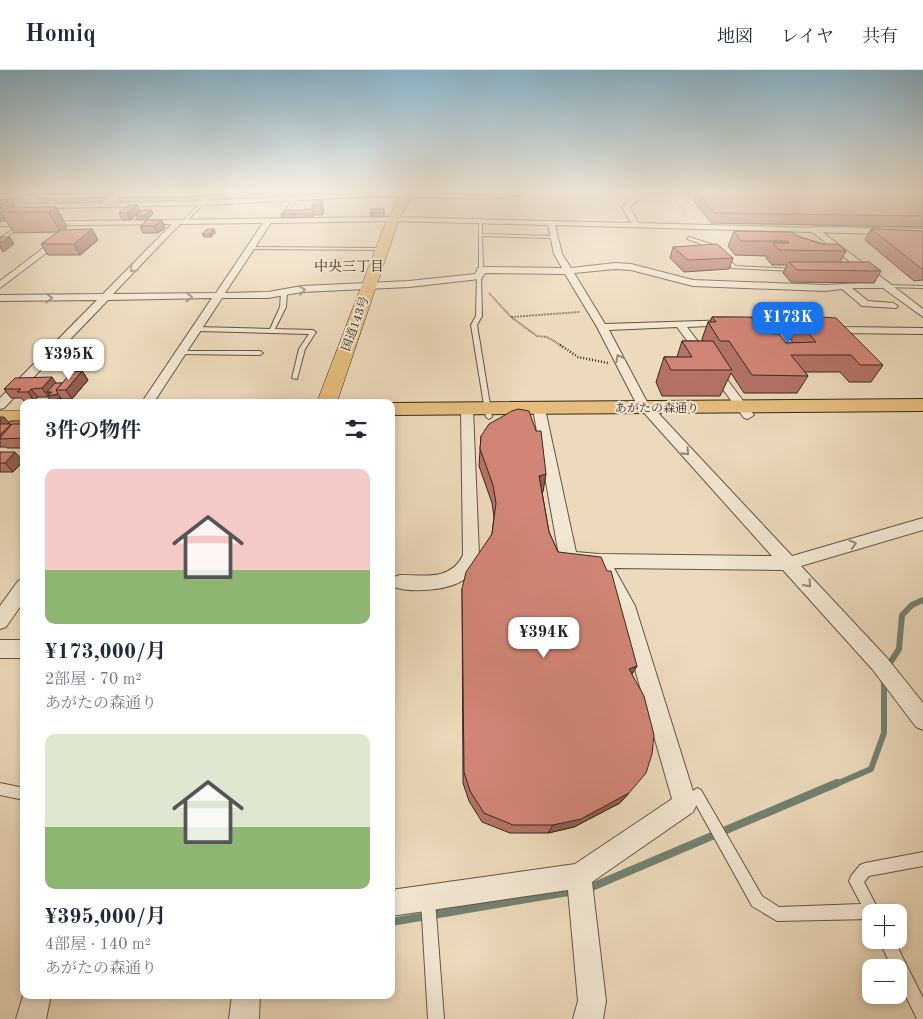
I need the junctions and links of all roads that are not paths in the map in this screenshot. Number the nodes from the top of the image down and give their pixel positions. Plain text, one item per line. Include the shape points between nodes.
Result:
1 (65, 235) edge
2 (168, 235) edge
3 (259, 235) edge
4 (387, 235) edge
5 (480, 235) edge
6 (490, 235) edge
7 (820, 235) edge
8 (553, 237) joint
9 (689, 238) dead end
10 (251, 248) junction
11 (382, 249) junction
12 (800, 270) edge
13 (567, 271) junction
14 (479, 276) junction
15 (726, 282) junction
16 (0, 285) edge
17 (370, 286) junction
18 (844, 286) junction
19 (886, 286) junction
20 (923, 286) edge
21 (284, 293) junction
22 (733, 296) dead end
23 (218, 297) junction
24 (0, 298) edge
25 (105, 298) junction
26 (893, 306) dead end
27 (923, 314) edge
28 (738, 322) edge
29 (822, 323) edge
30 (680, 324) junction
31 (602, 327) junction
32 (197, 330) junction
33 (272, 330) junction
34 (923, 331) edge
35 (260, 352) dead end
36 (181, 353) junction
37 (295, 378) dead end
38 (150, 399) edge
39 (328, 399) edge
40 (0, 405) edge
41 (923, 405) edge
42 (395, 409) edge
43 (0, 410) edge
44 (20, 410) edge
45 (650, 412) junction
46 (745, 412) junction
47 (467, 413) junction
48 (489, 413) junction
49 (540, 413) junction
50 (923, 414) edge
51 (395, 417) edge
52 (0, 418) edge
53 (20, 418) edge
54 (923, 524) edge
55 (599, 561) junction
56 (789, 563) junction
57 (396, 582) edge
58 (20, 592) edge
59 (0, 621) edge
60 (0, 649) edge
61 (20, 649) edge
62 (923, 720) edge
63 (0, 789) edge
64 (20, 793) edge
65 (685, 804) junction
66 (717, 830) joint
67 (923, 859) edge
68 (580, 888) junction
69 (395, 903) edge
70 (868, 904) edge
71 (428, 905) junction
72 (862, 912) edge
73 (890, 949) edge
74 (36, 999) edge
75 (246, 999) edge
76 (923, 1015) edge
77 (31, 1019) edge
78 (244, 1019) edge
79 (436, 1019) edge
80 (588, 1019) edge

1 - 16 street
2 -> 25 street
3 - 10 street
4 - 11 highway, 国道143号
5 - 14 lane
6 - 8 lane
7 - 19 street
8 - 13 street
9 - 12 lane via 718,248 734,267
10 - 11 lane
10 - 23 street
11 - 17 highway, 国道143号
13 - 14 street
13 - 15 street via 631,267 693,283
13 - 31 street
14 - 17 street
14 - 48 lane via 478,316 474,325
15 - 18 street via 820,288
15 - 22 street
21 -> 17 street via 302,289
17 - 39 highway, 国道143号
18 - 19 street
18 - 26 street via 865,304
19 - 20 lane
19 - 27 street
21 - 23 street
21 - 33 lane via 283,307
25 -> 23 street
23 - 32 street
24 -> 25 street
25 - 40 street
28 - 30 street
29 - 34 street via 832,323 838,330
30 - 31 street
30 - 46 street
45 -> 31 street via 641,402
32 - 33 lane
32 - 36 street
33 - 37 lane via 314,332 302,349
35 - 36 lane
36 - 38 street
41 - 46 main road, あがたの森通り
42 - 47 main road, あがたの森通り
43 - 44 highway
45 - 46 main road, あがたの森通り
45 - 49 main road, あがたの森通り
45 -> 56 street
46 - 50 main road, あがたの森通り
47 - 48 main road, あがたの森通り
47 - 51 main road, あがたの森通り
47 - 57 street via 471,499 471,555 468,564 461,575 450,581
48 - 49 main road, あがたの森通り
49 - 55 street via 566,550 571,558
52 - 53 highway
56 -> 54 street
55 - 56 street
55 - 65 street via 626,606
56 -> 62 street via 886,671
58 - 59 street
60 - 61 street
63 - 64 lane
65 - 66 lane via 697,794
65 - 68 street
66 - 72 lane via 757,901 777,914
67 - 70 lane via 865,870 856,880
68 - 71 street
68 - 80 street via 592,1001
69 - 71 street
71 - 79 lane
73 - 76 lane
74 - 77 street
75 - 78 street

